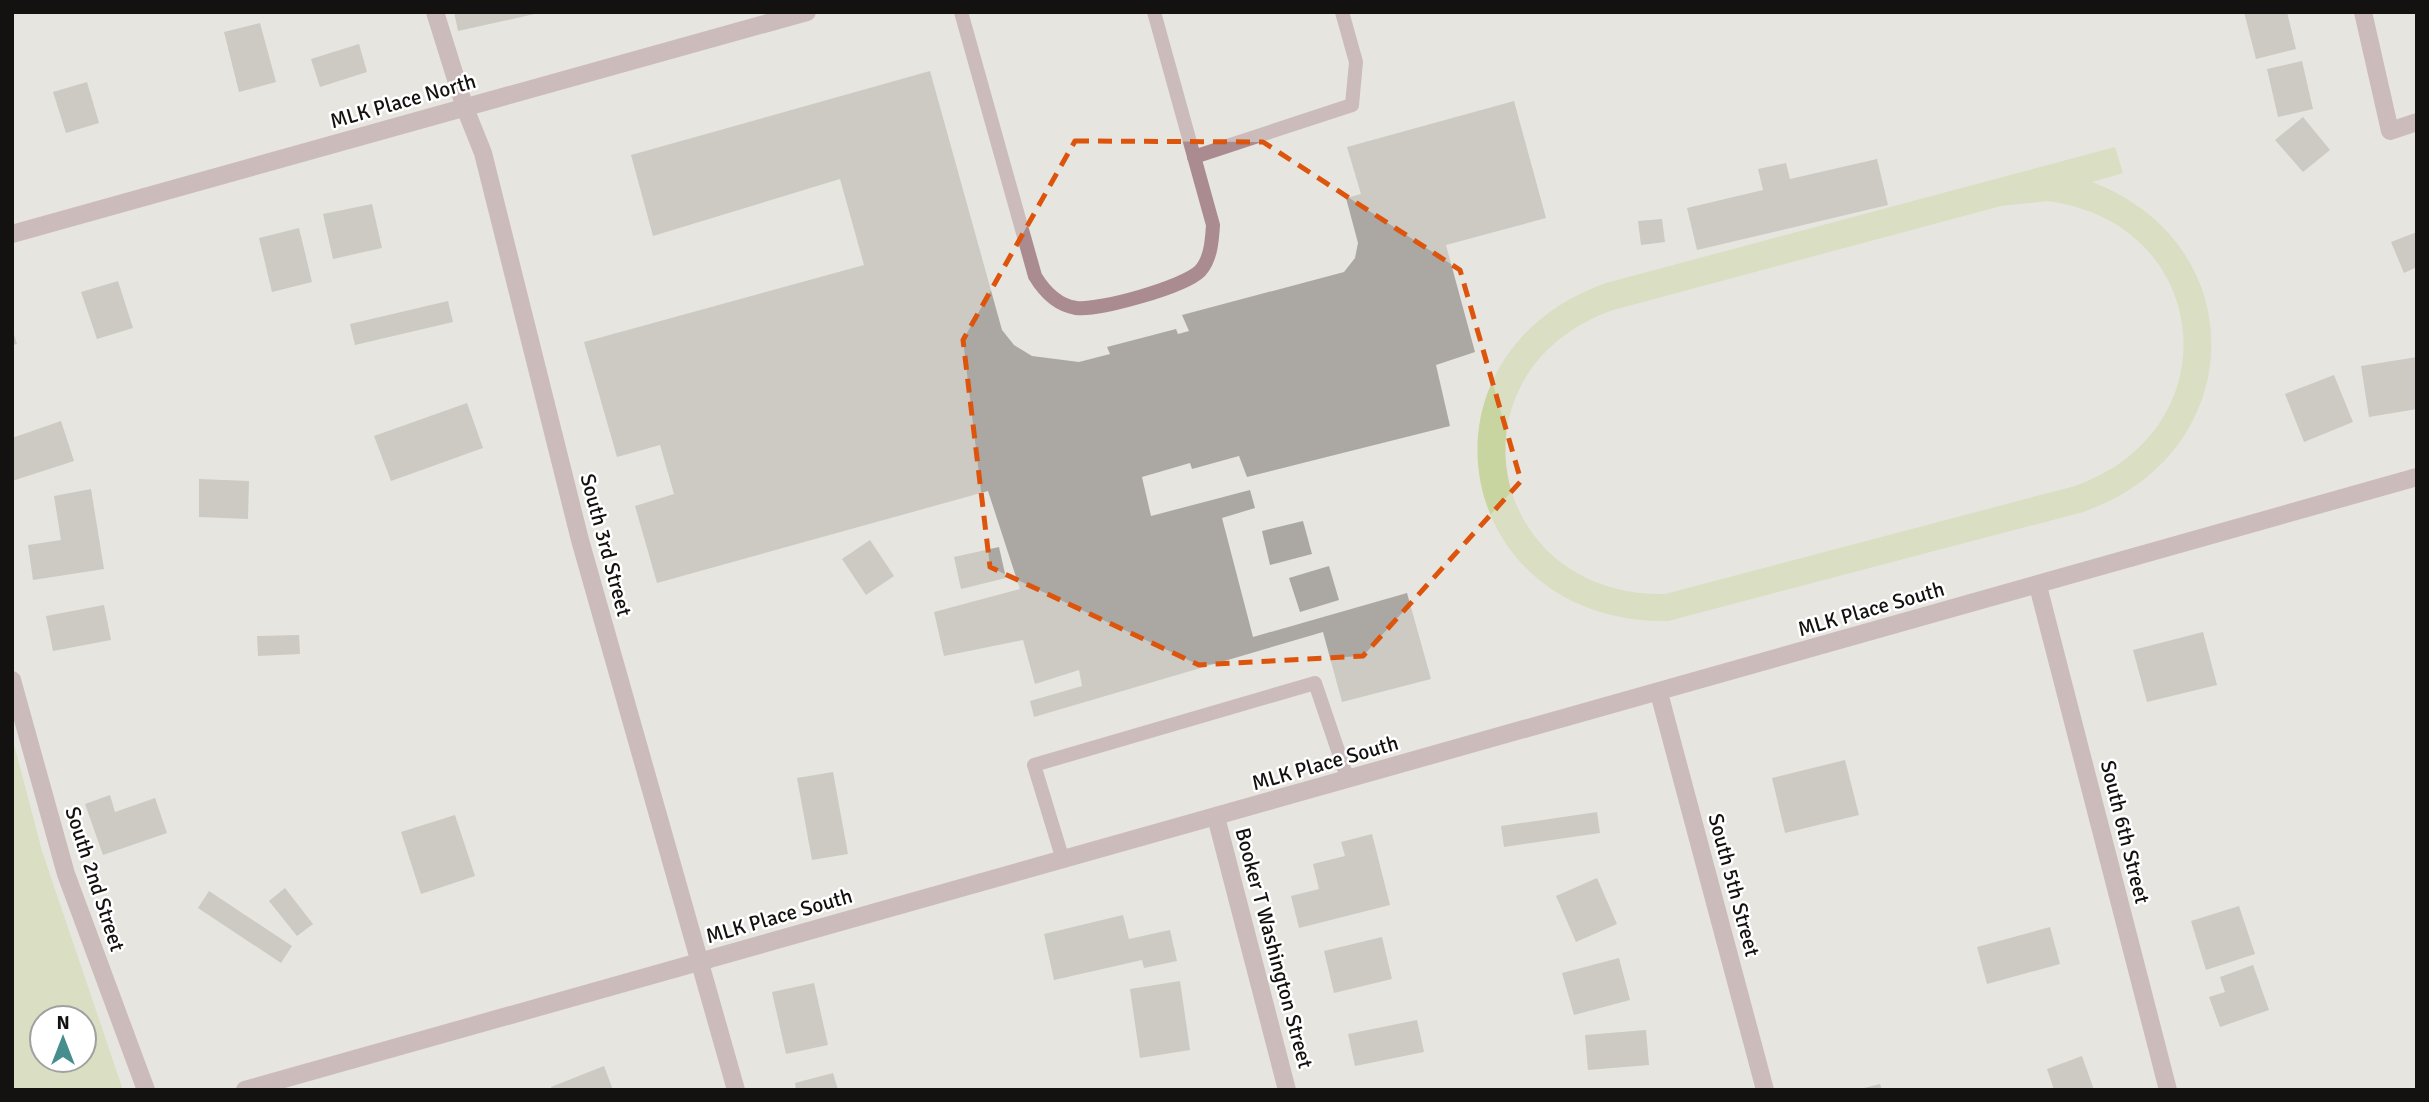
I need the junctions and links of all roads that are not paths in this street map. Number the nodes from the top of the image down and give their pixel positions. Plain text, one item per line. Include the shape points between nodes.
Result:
1 (435, 12) edge
2 (807, 12) edge
3 (961, 12) edge
4 (1154, 12) edge
5 (1342, 12) edge
6 (2363, 12) edge
7 (465, 108) junction
8 (2417, 122) edge
9 (1194, 157) junction
10 (12, 234) edge
11 (2417, 477) edge
12 (2038, 586) junction
13 (12, 680) edge
14 (1659, 693) junction
15 (1348, 780) junction
16 (1216, 817) junction
17 (1063, 860) junction
18 (701, 962) junction
19 (146, 1090) edge
20 (244, 1090) edge
21 (736, 1090) edge
22 (1287, 1090) edge
23 (1765, 1090) edge
24 (2168, 1090) edge

1 - 7 street, South 3rd Street
2 - 7 street, MLK Place North
3 - 9 lane via 1035,276 1057,301 1075,308 1095,308 1184,281 1200,270 1210,251 1213,225
4 - 9 lane
5 - 9 lane via 1356,62 1352,105
6 - 8 street via 2390,131
7 - 10 street, MLK Place North
7 - 18 street, South 3rd Street via 483,153 580,540
11 - 12 street, MLK Place South
12 - 14 street, MLK Place South
12 - 24 street, South 6th Street
13 - 19 street, South 2nd Street via 66,874
14 - 15 street, MLK Place South
14 - 23 street, South 5th Street
15 - 16 street, MLK Place South
15 - 17 lane via 1315,683 1034,765
16 - 17 street, MLK Place South
16 - 22 street, Booker T Washington Street
17 - 18 street, MLK Place South
18 - 20 street, MLK Place South
18 - 21 street, South 3rd Street

